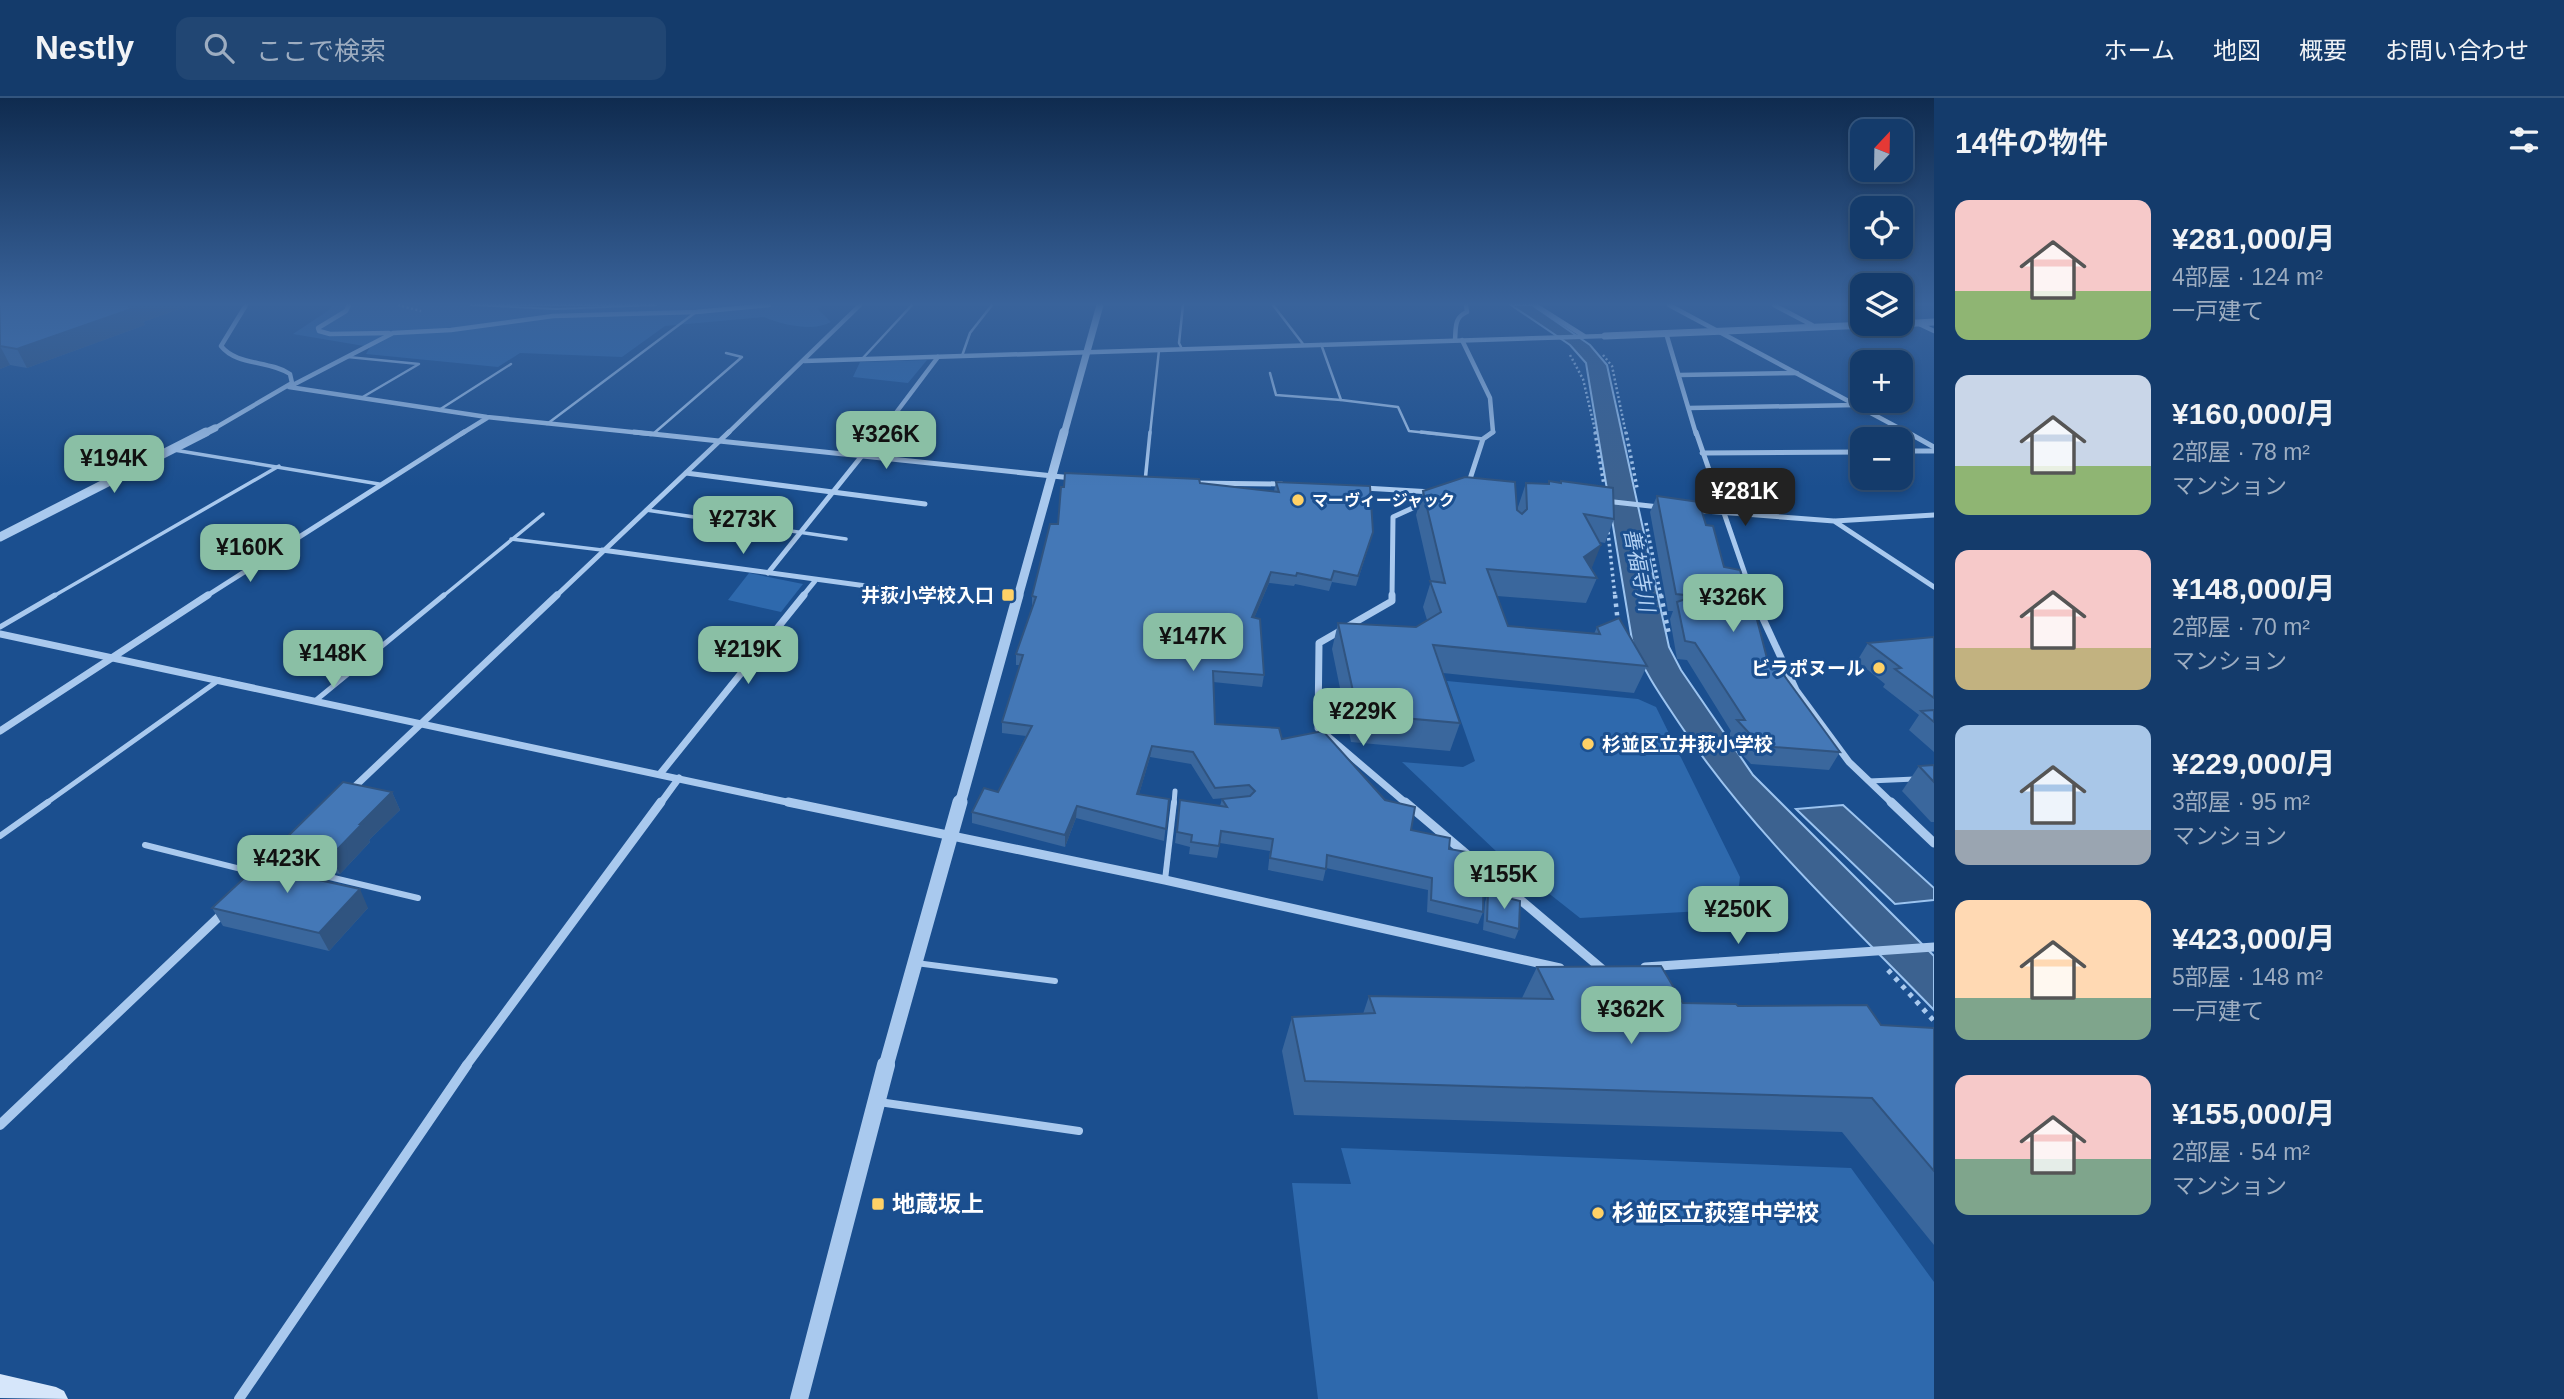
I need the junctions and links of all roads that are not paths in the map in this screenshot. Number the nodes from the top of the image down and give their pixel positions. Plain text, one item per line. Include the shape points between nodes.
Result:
1 (271, 366) edge
2 (331, 366) edge
3 (416, 366) edge
4 (508, 366) edge
5 (625, 366) edge
6 (732, 366) edge
7 (799, 366) edge
8 (931, 366) edge
9 (1084, 366) edge
10 (1157, 366) edge
11 (1329, 366) edge
12 (1473, 366) edge
13 (1676, 366) edge
14 (1784, 366) edge
15 (1270, 373) dead end
16 (1798, 373) junction
17 (1679, 375) junction
18 (289, 387) junction
19 (361, 398) junction
20 (1342, 400) junction
21 (1850, 402) edge
22 (1850, 405) edge
23 (1689, 408) junction
24 (439, 410) junction
25 (1870, 413) edge
26 (487, 417) junction
27 (547, 424) junction
28 (215, 428) joint
29 (653, 434) junction
30 (1483, 439) junction
31 (721, 440) junction
32 (171, 449) junction
33 (1934, 449) edge
34 (1913, 451) edge
35 (1850, 452) edge
36 (1702, 453) junction
37 (863, 456) junction
38 (279, 466) junction
39 (686, 473) junction
40 (1054, 477) junction
41 (1080, 478) edge
42 (1132, 481) edge
43 (1145, 482) junction
44 (1159, 482) edge
45 (1186, 482) edge
46 (379, 484) junction
47 (1295, 485) edge
48 (1457, 487) edge
49 (1363, 488) edge
50 (833, 493) junction
51 (1592, 500) edge
52 (925, 504) dead end
53 (1666, 508) edge
54 (1678, 509) edge
55 (646, 510) junction
56 (1726, 513) junction
57 (543, 514) dead end
58 (1934, 515) edge
59 (1834, 521) junction
60 (801, 533) junction
61 (0, 537) edge
62 (511, 539) junction
63 (846, 539) dead end
64 (602, 550) junction
65 (768, 573) junction
66 (815, 581) junction
67 (1934, 587) edge
68 (881, 588) dead end
69 (0, 627) edge
70 (0, 634) edge
71 (112, 657) junction
72 (219, 680) junction
73 (315, 701) junction
74 (421, 723) junction
75 (0, 731) edge
76 (660, 774) junction
77 (679, 778) junction
78 (1921, 778) edge
79 (1869, 781) junction
80 (1175, 792) dead end
81 (342, 799) edge
82 (1173, 801) junction
83 (1186, 803) edge
84 (0, 836) edge
85 (951, 836) junction
86 (1934, 843) edge
87 (145, 845) dead end
88 (266, 872) joint
89 (313, 874) edge
90 (1165, 880) junction
91 (253, 884) edge
92 (418, 898) dead end
93 (233, 903) edge
94 (1934, 947) edge
95 (916, 962) junction
96 (1616, 968) edge
97 (1629, 968) edge
98 (1602, 969) junction
99 (1570, 970) edge
100 (1592, 970) edge
101 (1055, 981) dead end
102 (876, 1102) junction
103 (0, 1125) edge
104 (1079, 1132) dead end
105 (0, 1386) edge
106 (56, 1399) edge
107 (239, 1399) edge
108 (799, 1399) edge

1 - 18 street via 285,369 292,379
2 - 18 street
3 - 19 lane
4 - 24 lane
5 - 27 lane
6 - 29 lane
7 - 31 street
8 - 37 street
9 - 40 street
10 - 43 lane
11 - 20 lane
12 - 30 street via 1490,398 1493,432
13 - 17 street
14 - 16 street
15 - 20 lane via 1276,395
16 - 17 street
16 - 21 street
17 - 23 street
18 - 19 street
18 - 28 street
19 - 24 street
20 - 30 lane via 1398,407 1409,431
22 - 23 street
23 - 36 street
24 - 26 street
25 - 33 street
26 - 27 street
26 - 46 street
27 - 29 street
28 - 32 street
29 - 31 street
30 - 48 street via 1469,482
31 - 37 street
31 - 39 street
32 - 38 lane
32 - 61 street
33 - 34 street
35 - 36 street
36 - 56 street
37 - 40 street
37 - 50 street
38 - 46 lane
38 - 69 lane
39 - 50 street
39 - 55 street
40 - 41 street
40 - 85 street
42 - 43 street
43 - 44 street
45 - 47 street
46 - 71 street
49 - 98 street via 1445,493 1393,517 1392,601 1319,643 1318,728
50 - 52 street
50 - 60 street
51 - 53 street
54 - 56 street
55 - 60 lane
55 - 64 street
56 - 59 street
56 - 79 street via 1750,590 1796,690 1849,762
57 - 62 lane
58 - 59 street
59 - 67 street
60 - 63 lane
60 - 65 street
62 - 64 lane
62 - 73 lane
64 - 65 street
64 - 74 street
65 - 66 street
66 - 68 street
66 - 76 street
70 - 71 street
71 - 72 street
71 - 75 street
72 - 73 street
72 - 84 lane
73 - 74 street
74 - 76 street
74 - 81 street
76 - 77 street
77 - 85 street
77 - 107 street via 489,1032
78 - 79 lane
79 - 86 street
80 - 82 lane
82 - 83 lane
82 - 90 lane
85 - 90 street
85 - 95 street
87 - 88 lane
88 - 91 street
89 - 92 lane
90 - 99 street
93 - 103 street
94 - 97 street
95 - 101 lane
95 - 102 street
96 - 98 street
98 - 100 street
102 - 104 lane
102 - 108 street
105 - 106 main road

